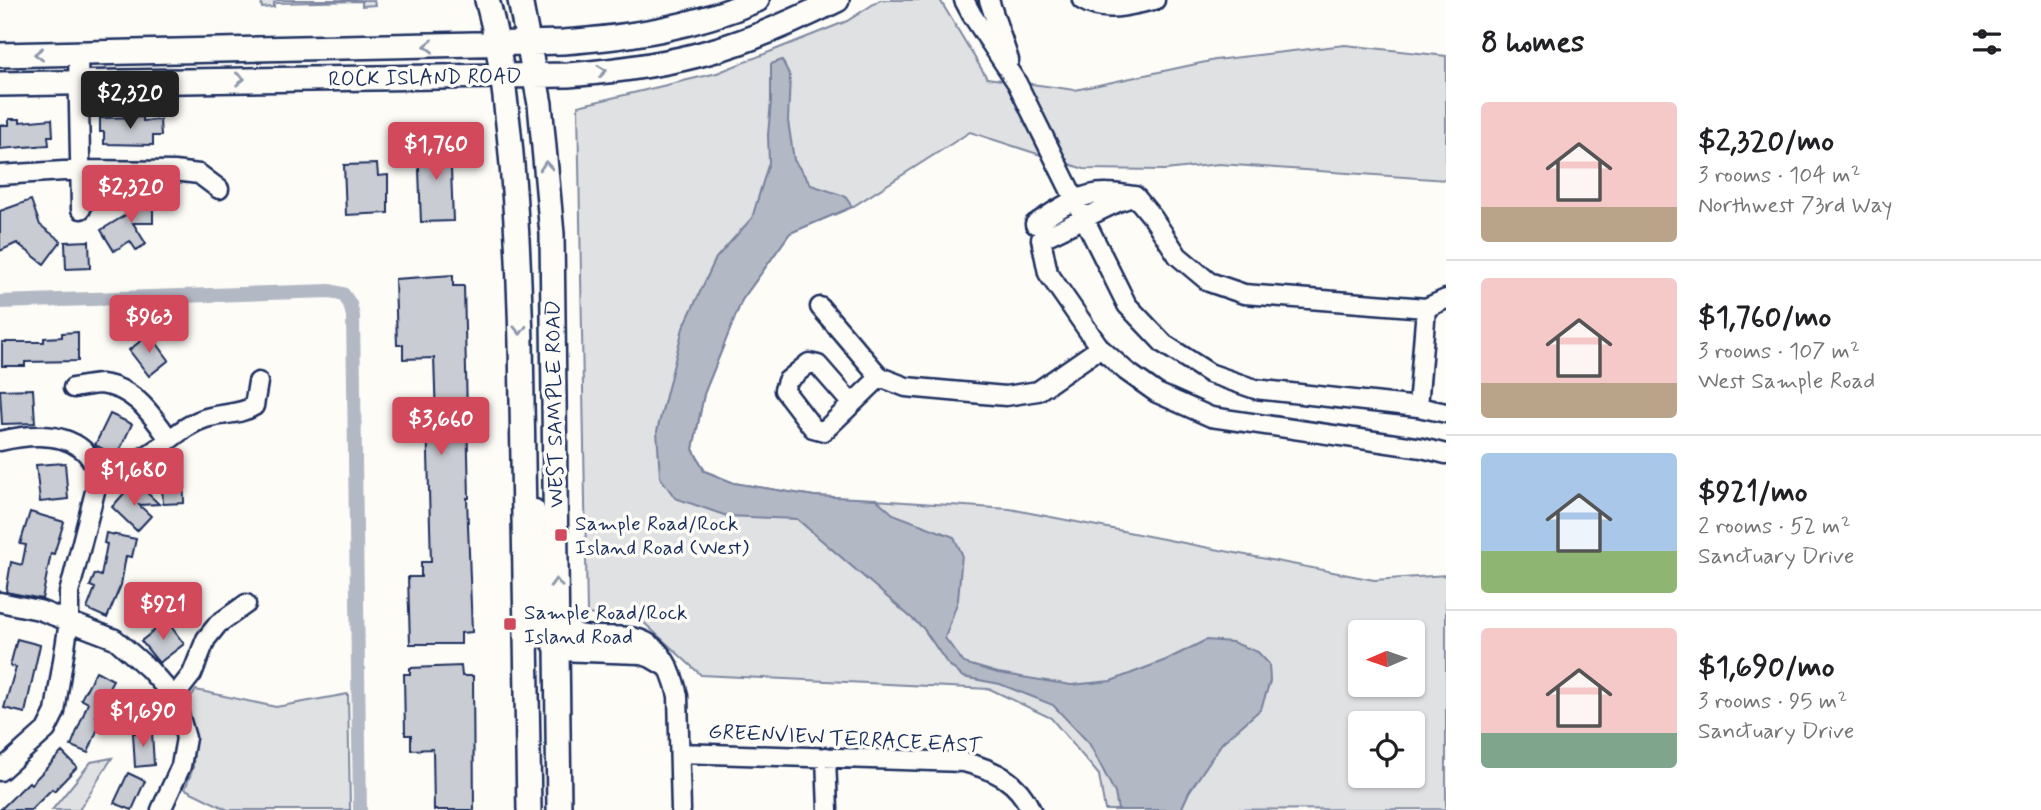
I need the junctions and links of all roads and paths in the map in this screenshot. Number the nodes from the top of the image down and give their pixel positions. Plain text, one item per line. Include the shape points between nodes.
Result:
1 (487, 0) edge
2 (520, 0) edge
3 (758, 0) edge
4 (837, 0) edge
5 (964, 0) edge
6 (989, 0) edge
7 (1155, 0) edge
8 (1088, 4) edge
9 (529, 43) junction
10 (498, 44) junction
11 (78, 54) junction
12 (0, 55) edge
13 (503, 75) junction
14 (534, 75) junction
15 (78, 82) junction
16 (1017, 83) junction
17 (0, 84) edge
18 (80, 170) junction
19 (0, 175) edge
20 (219, 189) dead end
21 (1135, 196) junction
22 (1074, 200) junction
23 (81, 209) dead end
24 (1084, 220) junction
25 (1038, 231) junction
26 (1446, 299) edge
27 (820, 307) dead end
28 (1426, 308) junction
29 (1100, 348) junction
30 (880, 377) junction
31 (258, 382) dead end
32 (73, 388) dead end
33 (852, 404) dead end
34 (1418, 407) junction
35 (1446, 413) edge
36 (169, 439) junction
37 (0, 441) edge
38 (1446, 454) edge
39 (100, 472) junction
40 (524, 472) junction
41 (0, 602) edge
42 (246, 604) dead end
43 (556, 619) junction
44 (69, 622) junction
45 (557, 651) junction
46 (526, 652) junction
47 (668, 668) junction
48 (174, 697) junction
49 (680, 753) junction
50 (826, 757) junction
51 (0, 771) edge
52 (161, 810) edge
53 (529, 810) edge
54 (548, 810) edge
55 (559, 810) edge
56 (681, 810) edge
57 (828, 810) edge
58 (1031, 810) edge

1 - 10 main road, WEST SAMPLE ROAD
2 - 9 main road, WEST SAMPLE ROAD
3 - 9 main road, ROCK ISLAND ROAD via 685,26 649,33
14 -> 4 main road, ROCK ISLAND ROAD via 608,71 691,57 781,26
5 - 16 street
6 - 16 street
7 - 8 street via 1108,9
9 - 10 main road, ROCK ISLAND ROAD
9 - 14 main road, WEST SAMPLE ROAD
10 -> 11 main road, ROCK ISLAND ROAD
10 - 13 main road, WEST SAMPLE ROAD
11 -> 12 main road, ROCK ISLAND ROAD
11 - 15 street
13 - 14 main road, ROCK ISLAND ROAD
15 -> 13 main road, ROCK ISLAND ROAD
13 -> 40 main road, WEST SAMPLE ROAD via 519,262
43 -> 14 main road, WEST SAMPLE ROAD via 552,234
15 - 17 main road, ROCK ISLAND ROAD
15 - 18 street
16 - 22 street
18 - 19 street
18 - 20 street via 187,172 199,174
18 - 23 street
21 - 22 street via 1106,192
21 - 24 street
21 - 28 street via 1178,256 1209,282 1244,294
22 - 24 street
22 - 25 street
24 - 25 street
24 - 34 street via 1127,305 1164,344 1209,373 1255,389
25 - 29 street via 1048,272
26 - 28 street
27 - 30 street
28 - 34 street
29 - 30 street via 1038,391 1006,396 905,387
29 - 38 street via 1157,393 1210,417
30 - 33 street
31 - 36 street via 254,406 206,418
32 - 36 street via 100,384 121,390 143,403
34 - 35 street
36 - 39 street via 125,467
37 - 39 street via 38,435 62,439 83,449
39 - 44 street via 69,593
40 - 45 street via 535,491 539,626
40 - 46 main road, WEST SAMPLE ROAD
41 - 44 street
42 - 48 street via 206,639 192,674
43 - 45 main road, WEST SAMPLE ROAD
43 - 47 street via 576,634 630,637 649,643
44 - 48 street via 115,639
44 - 51 street via 55,712 46,730
45 - 47 street via 639,654
45 - 55 main road, WEST SAMPLE ROAD
46 - 53 main road, WEST SAMPLE ROAD
46 - 54 main road via 543,675 544,803
47 - 49 street via 678,696
48 - 52 street via 186,738 181,766
49 - 50 street, GREENVIEW TERRACE EAST
49 - 56 street
50 - 57 street
50 - 58 street, GREENVIEW TERRACE EAST via 964,762 1011,782

